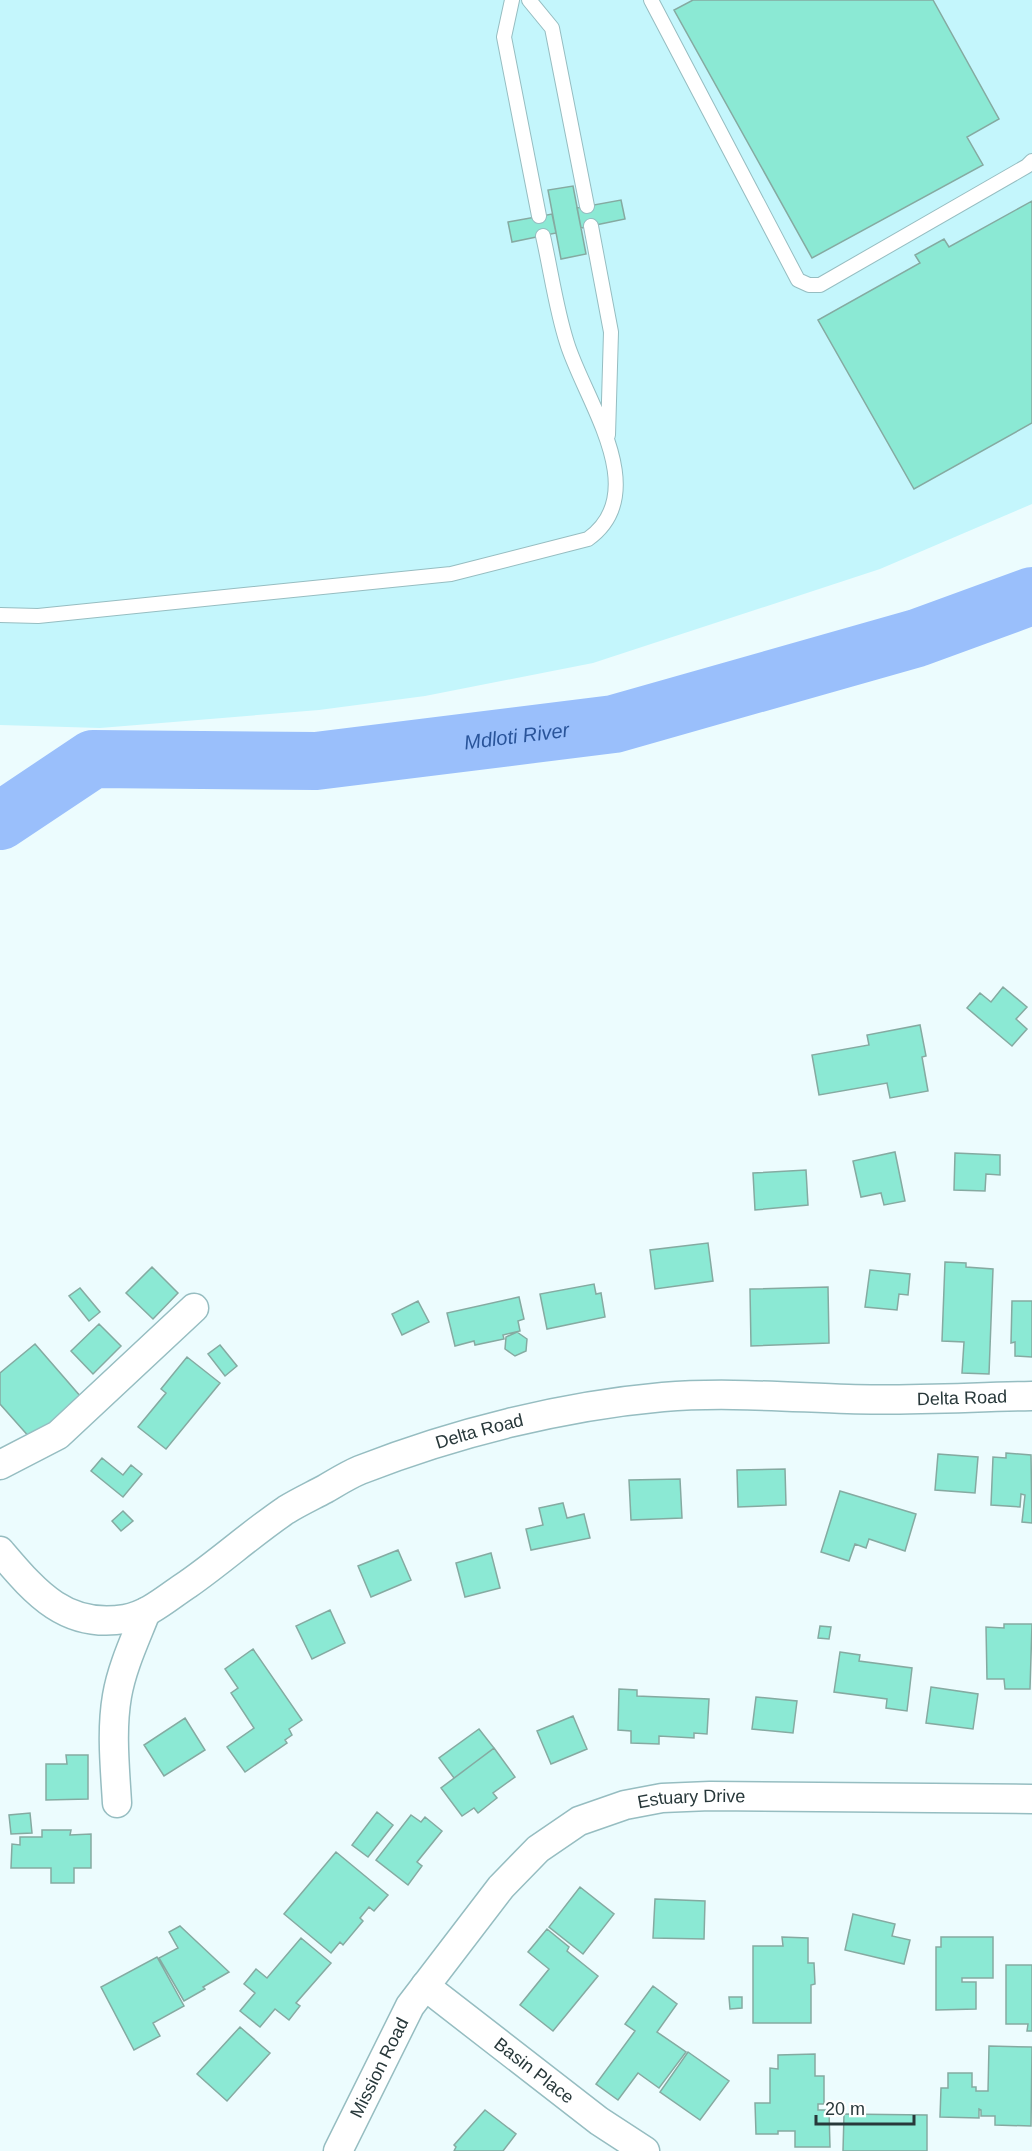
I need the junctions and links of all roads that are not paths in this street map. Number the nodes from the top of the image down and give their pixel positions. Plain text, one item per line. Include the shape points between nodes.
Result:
1 (512, 0) edge
2 (529, 0) edge
3 (651, 0) edge
4 (1032, 161) edge
5 (587, 206) dead end
6 (539, 216) dead end
7 (591, 226) dead end
8 (543, 236) dead end
9 (608, 440) junction
10 (0, 615) edge
11 (194, 1308) dead end
12 (1032, 1396) edge
13 (0, 1465) edge
14 (0, 1551) edge
15 (146, 1612) junction
16 (1032, 1799) edge
17 (117, 1803) dead end
18 (425, 1986) junction
19 (338, 2151) edge
20 (645, 2151) edge

1 - 6 lane via 504,37
2 - 5 lane via 552,28
3 - 4 lane via 798,280 804,284 820,285
7 - 9 lane via 611,332
8 - 9 lane via 567,344
9 - 10 lane via 616,479 615,500 601,530 588,539 451,574 38,616
11 - 13 street via 58,1435
12 - 15 street, Delta Road via 663,1397 579,1408 485,1429 356,1472 286,1510
14 - 15 street, Delta Road via 58,1609 105,1620 126,1619
15 - 17 street via 117,1696
16 - 18 street, Estuary Drive via 710,1796 662,1798 625,1805 579,1821 537,1849 501,1887
18 - 19 street, Mission Road via 391,2041
18 - 20 street, Basin Place via 599,2121

